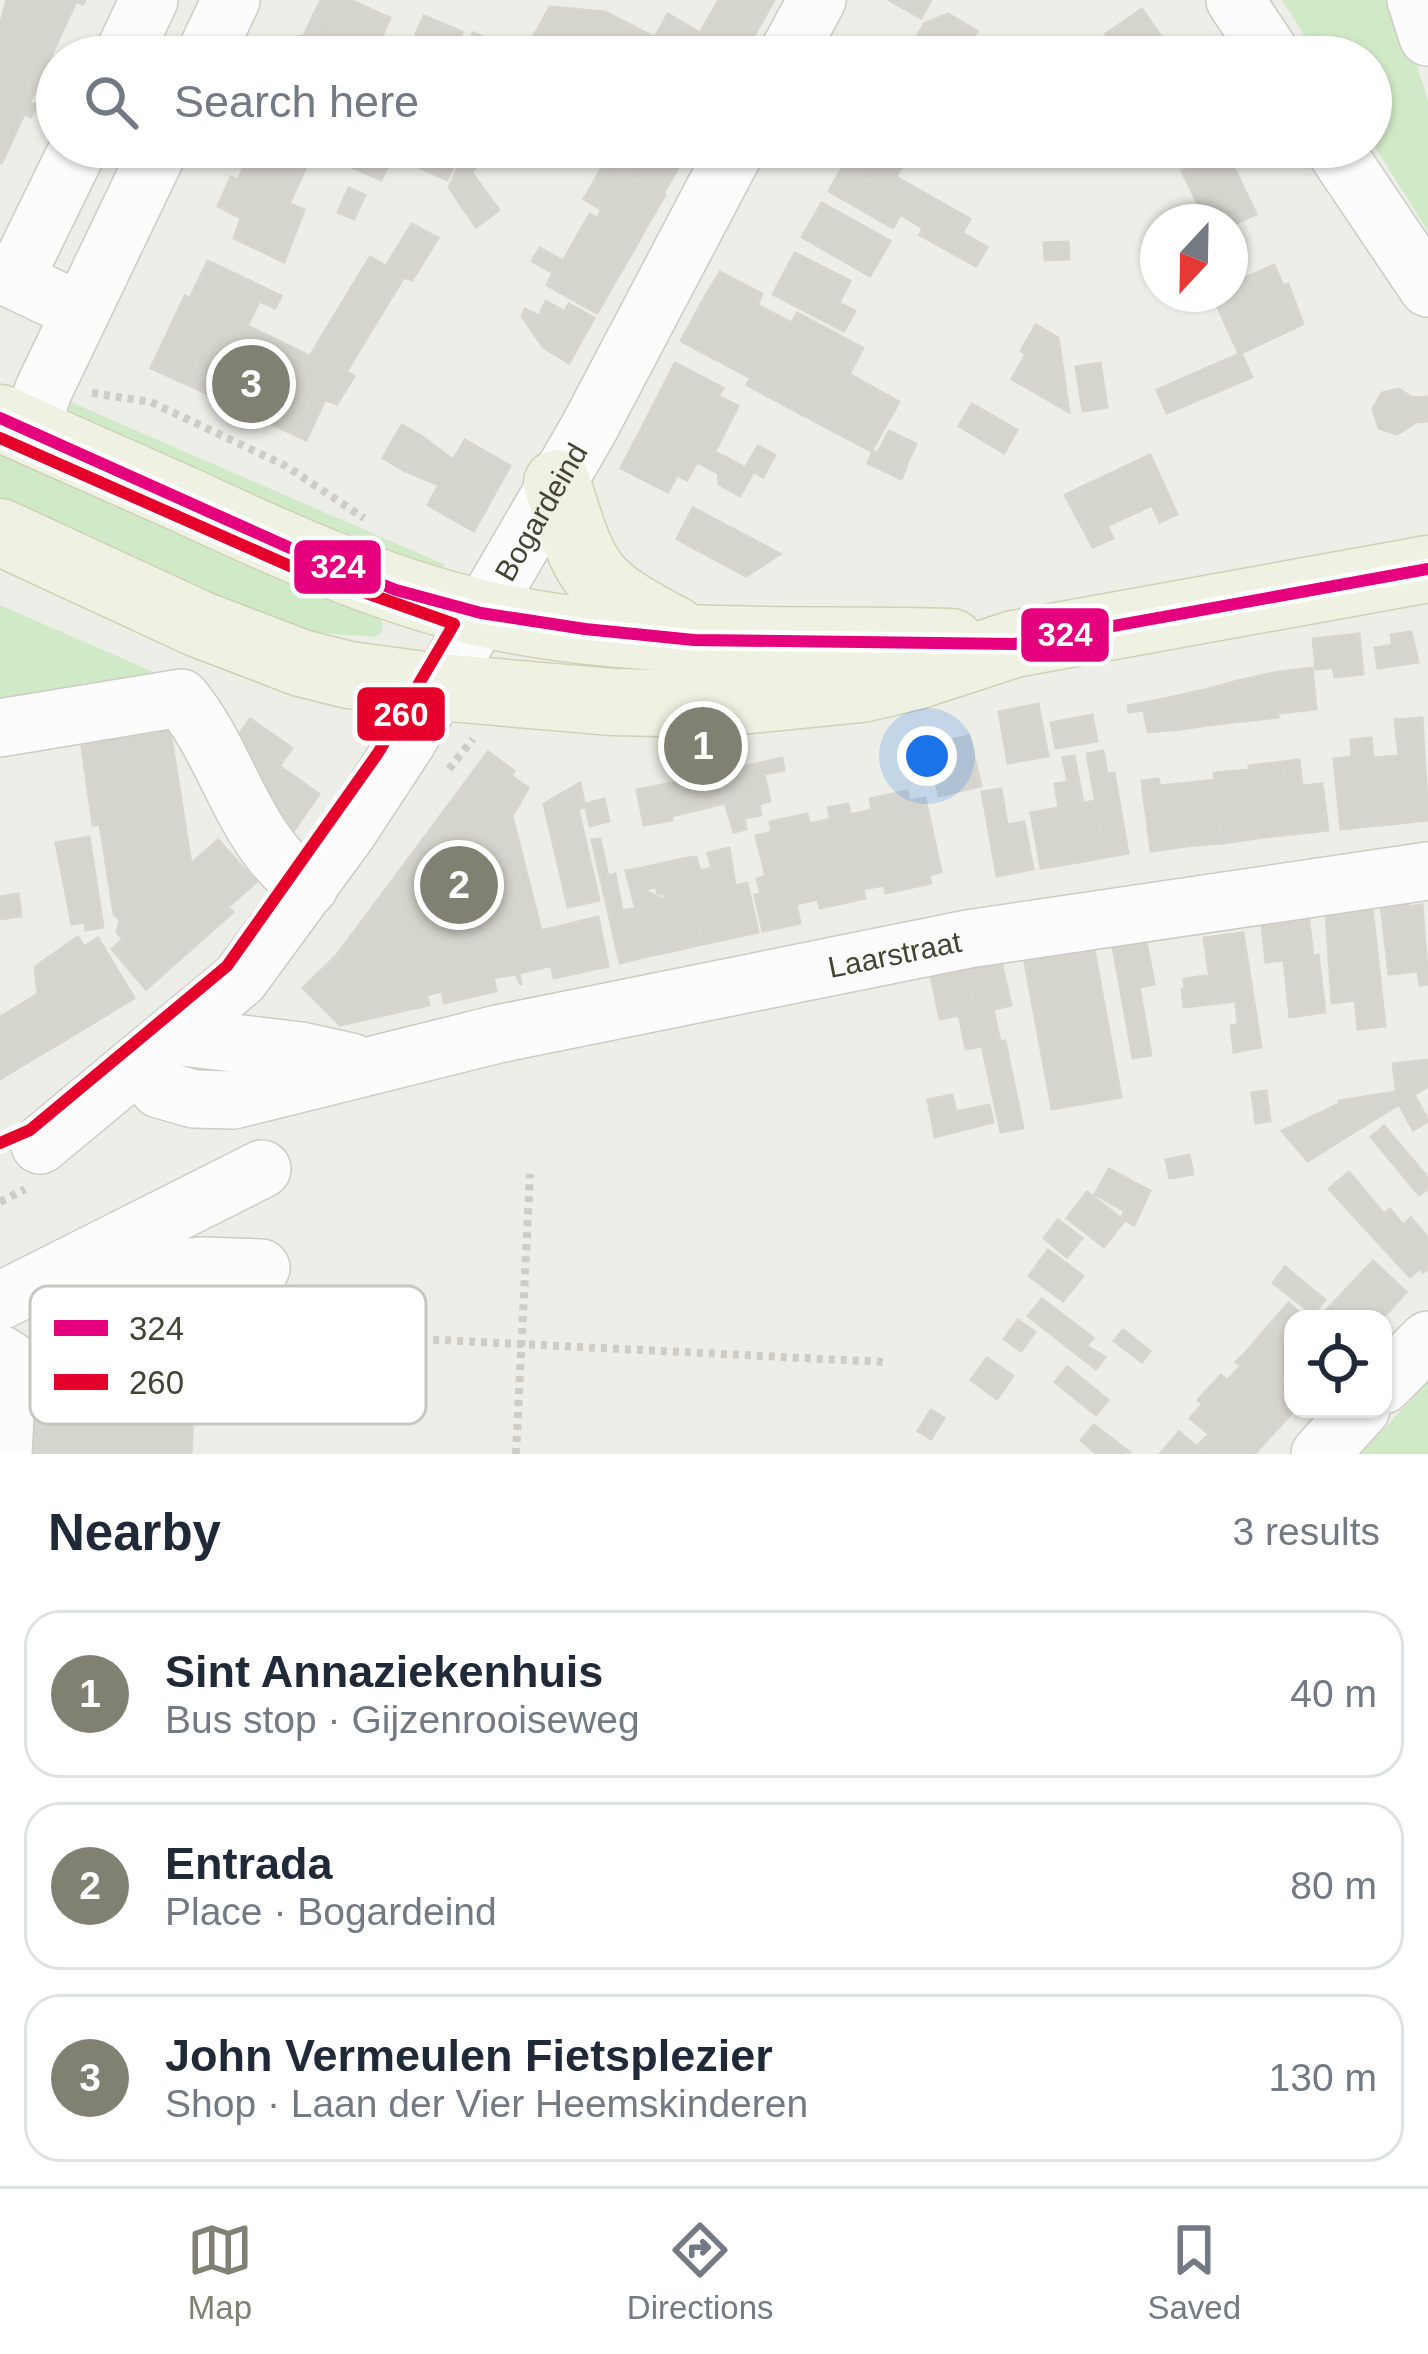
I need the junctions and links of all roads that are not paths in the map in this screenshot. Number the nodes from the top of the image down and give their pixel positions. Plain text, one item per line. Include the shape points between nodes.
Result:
1 (149, 0) edge
2 (818, 0) edge
3 (1234, 0) edge
4 (1416, 0) edge
5 (132, 36) edge
6 (798, 36) edge
7 (1259, 36) edge
8 (1428, 37) edge
9 (69, 168) edge
10 (150, 168) edge
11 (726, 168) edge
12 (1347, 168) edge
13 (1428, 288) edge
14 (81, 312) junction
15 (24, 413) edge
16 (557, 483) junction
17 (0, 532) edge
18 (1428, 568) edge
19 (481, 613) junction
20 (694, 640) junction
21 (1014, 644) junction
22 (438, 687) junction
23 (0, 728) edge
24 (1428, 871) edge
25 (309, 887) junction
26 (181, 1055) junction
27 (20, 1154) edge
28 (262, 1169) dead end
29 (261, 1255) dead end
30 (140, 1286) edge
31 (21, 1290) edge
32 (1428, 1340) edge
33 (4, 1357) edge
34 (1392, 1376) edge
35 (1353, 1418) edge
36 (4, 1454) edge
37 (1320, 1454) edge

1 - 5 street
2 - 6 street
3 - 7 street
4 - 8 street
9 - 14 street via 14,280
10 - 14 street
11 - 16 street, Bogardeind
12 - 13 street
14 - 15 street
15 - 19 main road via 287,547
16 - 19 street, Bogardeind
16 - 20 main road via 592,573 618,600
17 - 22 main road via 280,656
18 - 21 main road
19 - 20 main road
19 - 22 street, Bogardeind
20 - 21 main road
21 - 22 main road via 861,689 758,701 612,702
22 - 25 street, Bogardeind
23 - 25 street via 182,698 262,842
24 - 26 street, Laarstraat via 968,939 367,1065 301,1051
25 - 26 street, Bogardeind
26 - 27 street, Bogardeind
28 - 31 street
29 - 30 street
32 - 34 street
33 - 36 street
35 - 37 street

